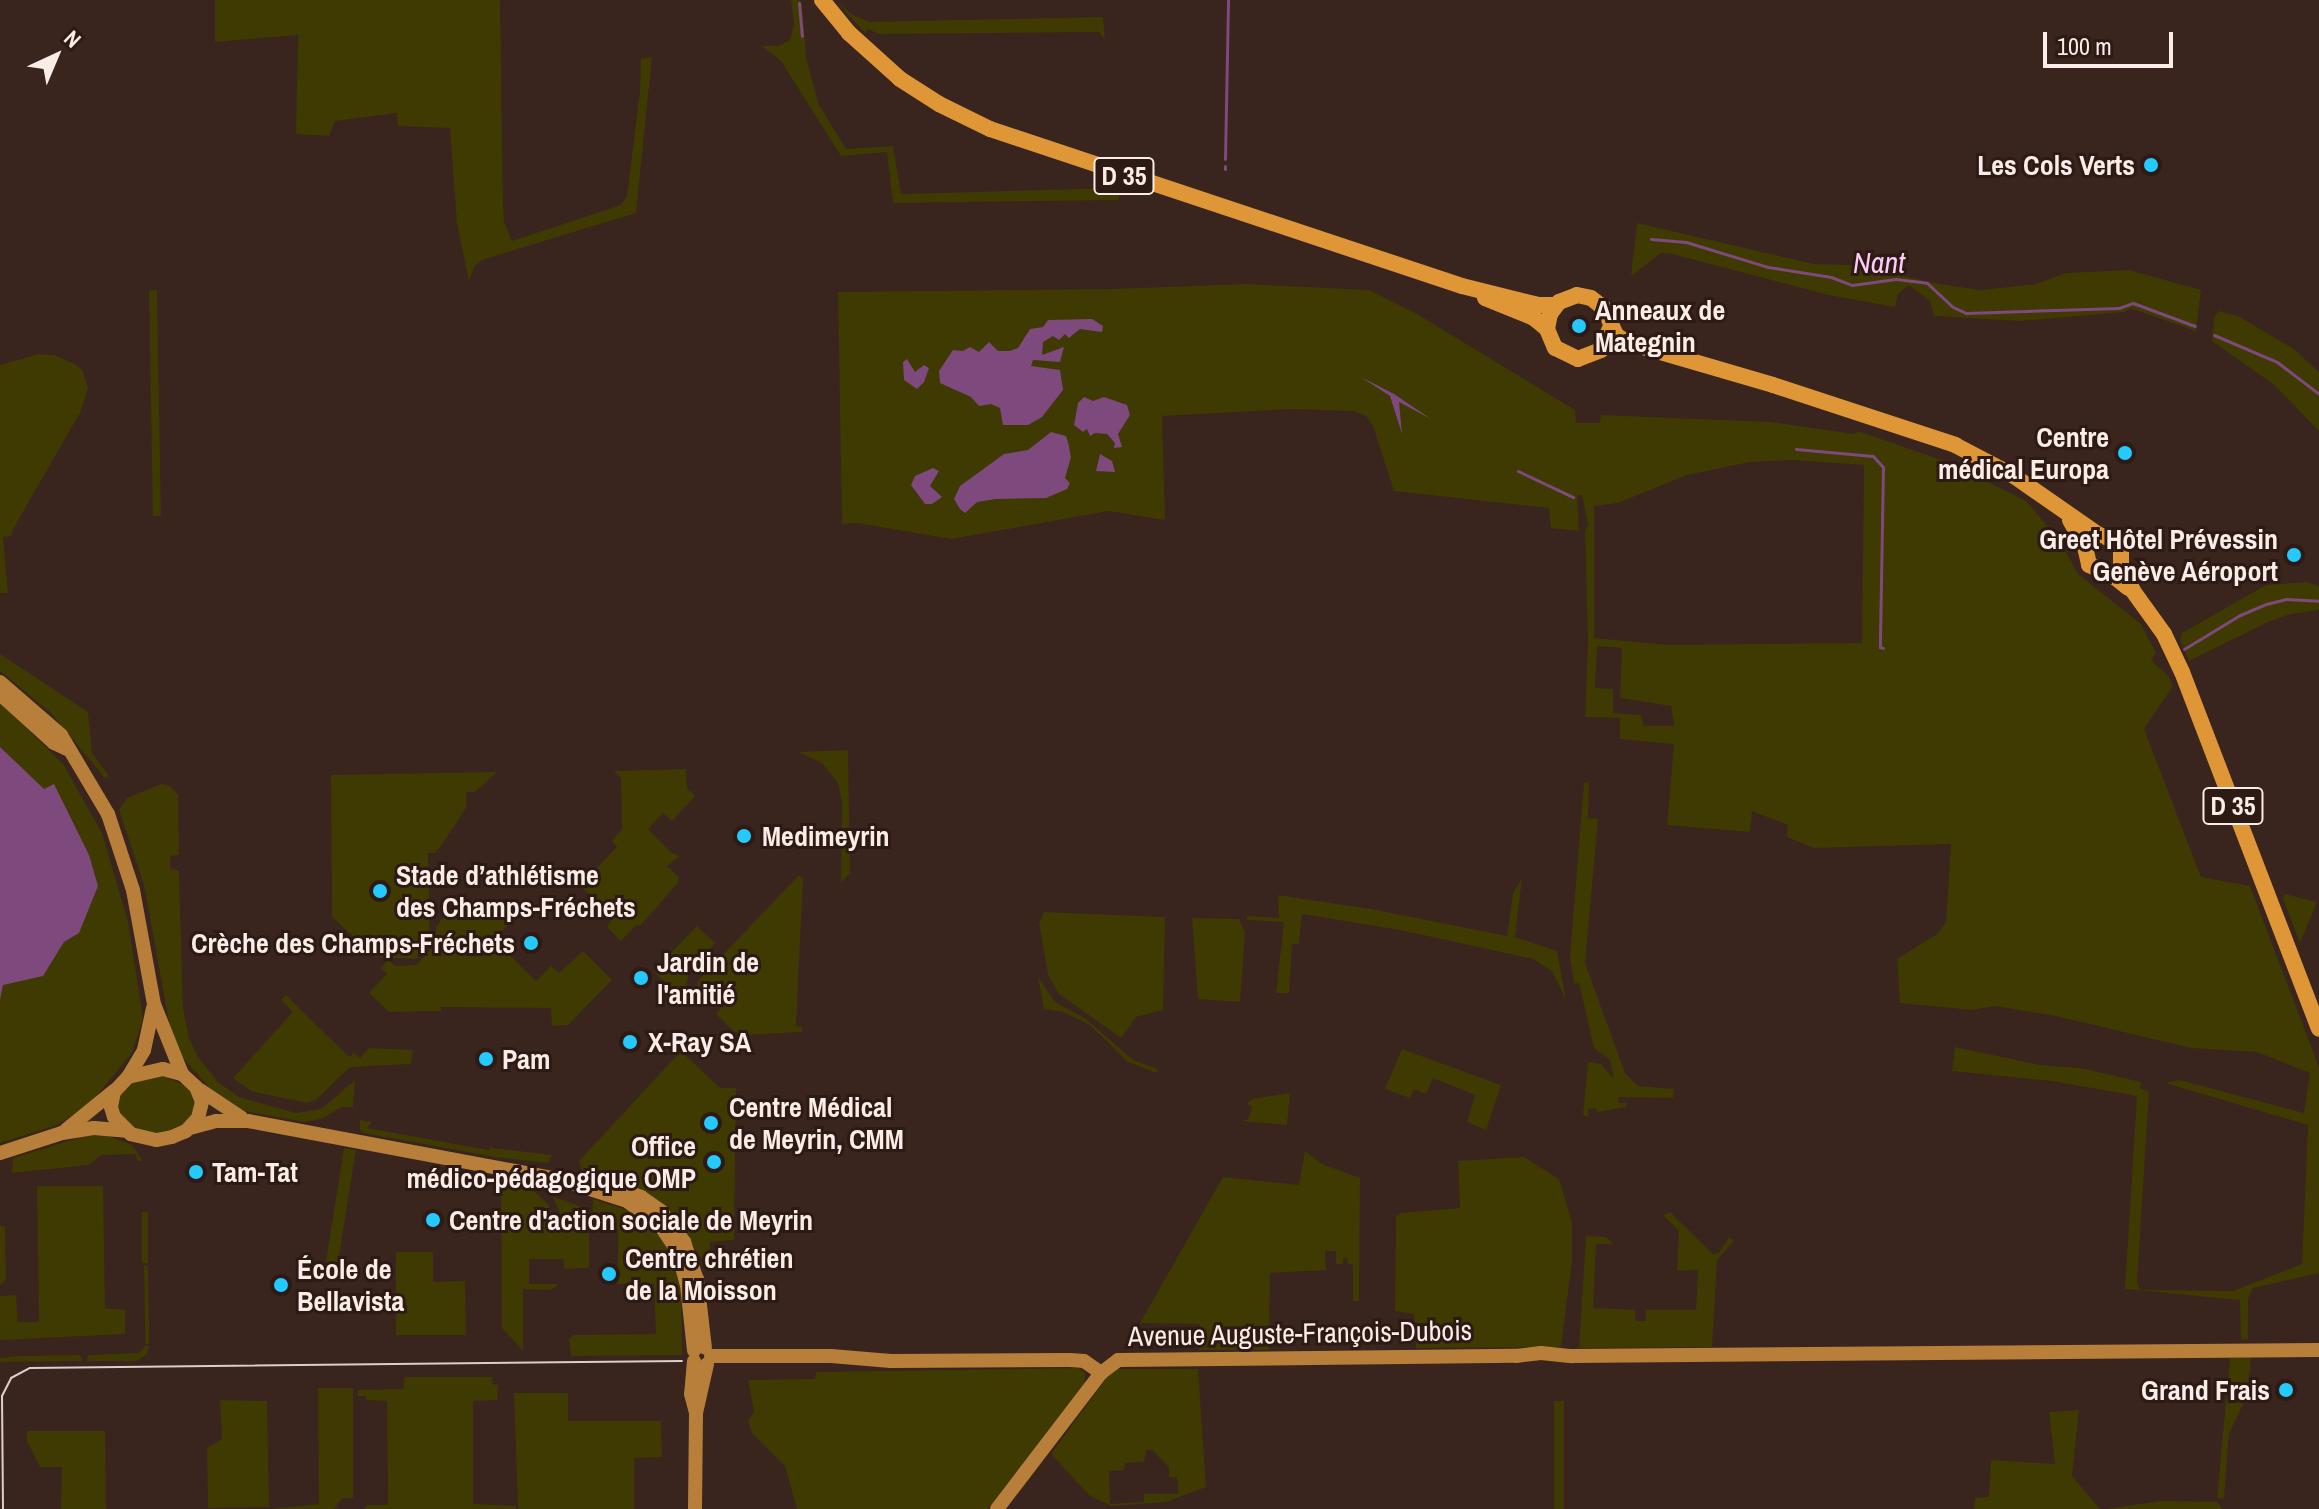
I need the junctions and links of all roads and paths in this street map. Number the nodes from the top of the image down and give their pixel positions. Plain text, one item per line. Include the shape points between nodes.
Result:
1 (822, 0) edge
2 (1462, 286) junction
3 (1556, 305) junction
4 (1611, 326) junction
5 (1547, 329) junction
6 (1601, 350) junction
7 (1691, 363) junction
8 (2067, 516) junction
9 (2099, 535) junction
10 (2085, 547) junction
11 (2120, 560) junction
12 (2106, 571) junction
13 (2133, 591) junction
14 (0, 682) edge
15 (0, 694) edge
16 (67, 749) junction
17 (154, 1004) junction
18 (2319, 1029) edge
19 (182, 1074) junction
20 (123, 1082) junction
21 (196, 1087) junction
22 (248, 1121) junction
23 (190, 1128) junction
24 (126, 1131) junction
25 (62, 1133) junction
26 (0, 1153) edge
27 (2319, 1350) edge
28 (702, 1356) junction
29 (1101, 1373) junction
30 (695, 1509) edge
31 (997, 1509) edge

1 - 2 main road, D 35 via 900,79 990,129
2 - 3 main road, D 35
2 - 5 main road, D 35
3 - 4 main road via 1573,296 1591,298 1604,308
3 - 5 main road
4 - 6 main road
4 - 7 main road via 1626,342
5 - 6 main road via 1552,343 1567,357 1584,358
6 - 7 main road
7 - 8 main road via 1925,434 2014,476
8 - 9 main road
8 - 10 main road
9 - 10 main road
9 - 11 main road via 2116,540
10 - 12 main road via 2089,565
11 - 12 main road
11 - 13 main road, D 35
12 - 13 main road, D 35
13 - 18 main road, D 35 via 2164,634 2182,672
14 - 16 main road via 61,735
15 - 16 main road
16 - 17 main road via 100,799 121,848
17 - 19 main road
17 - 20 main road via 144,1050
19 - 20 main road via 154,1069
19 - 21 main road
20 - 24 main road via 111,1107
20 - 25 main road
21 - 22 main road
21 - 23 main road via 202,1107
22 - 23 main road
22 - 28 main road via 564,1177 627,1201 666,1233 685,1271
23 - 24 main road via 156,1140
24 - 25 main road
25 - 26 main road
27 - 29 main road, Avenue Auguste-François-Dubois via 1572,1356 1562,1363 1516,1356 1124,1359
28 - 29 main road, Avenue Auguste-François-Dubois via 1070,1360 1084,1361
28 - 30 main road via 691,1394 696,1413
29 - 31 main road

